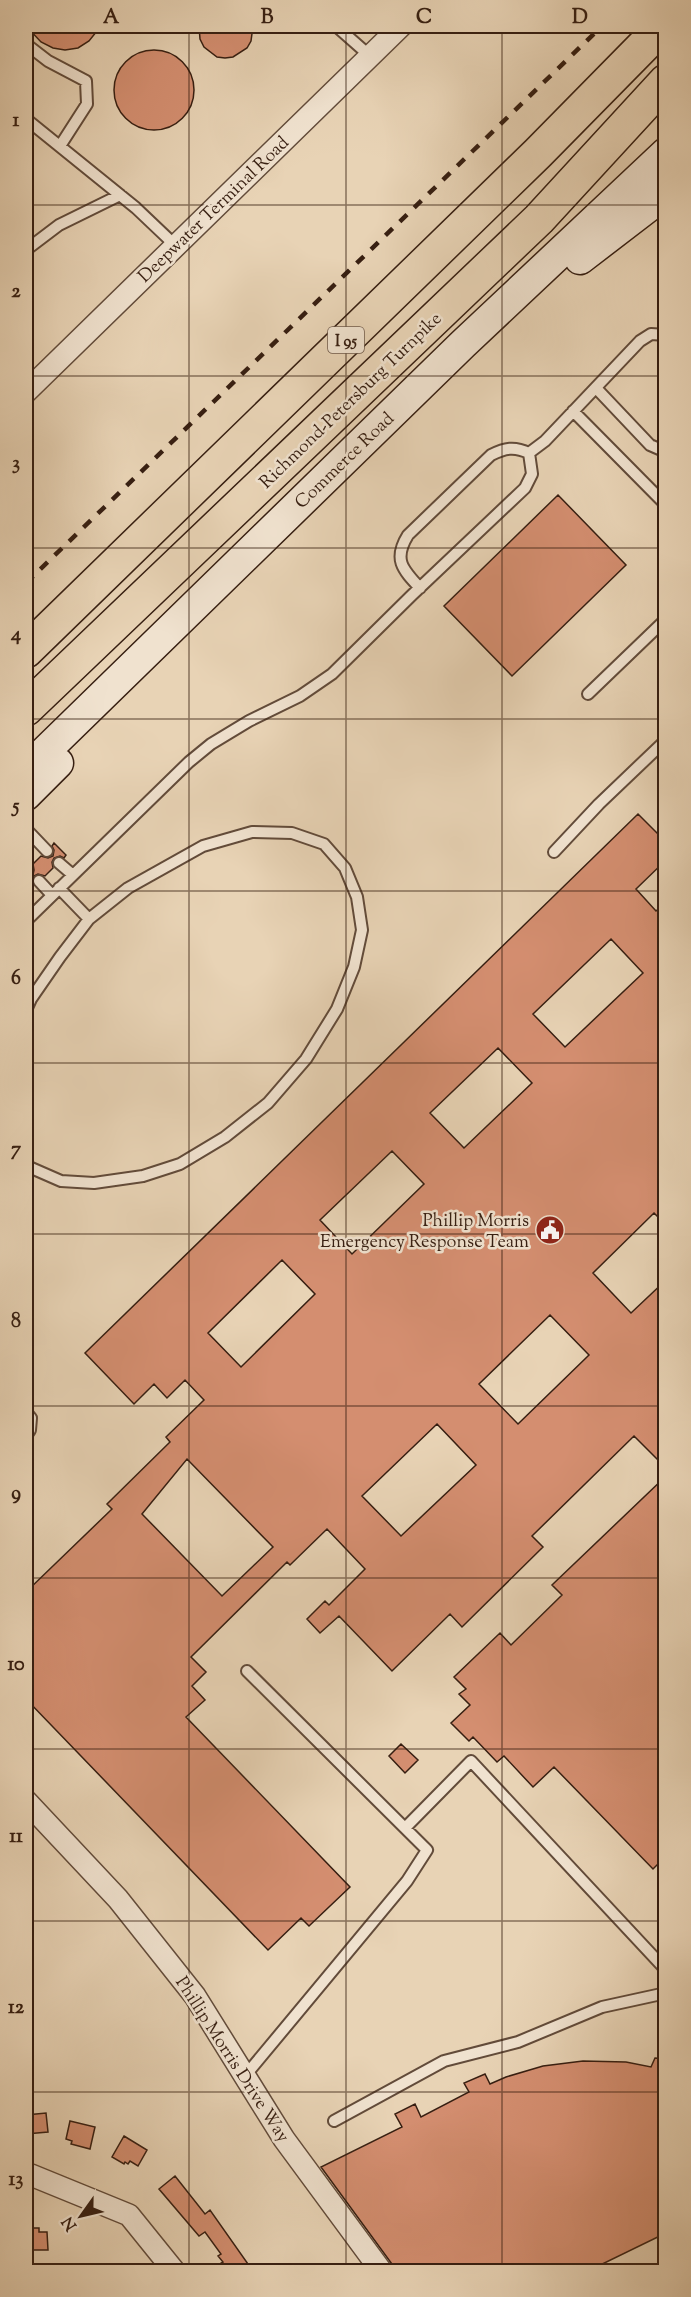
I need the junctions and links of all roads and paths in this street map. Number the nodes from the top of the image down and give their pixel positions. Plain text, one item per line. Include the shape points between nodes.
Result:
1 (336, 26) edge
2 (401, 26) edge
3 (630, 26) edge
4 (663, 26) edge
5 (26, 44) edge
6 (370, 56) junction
7 (666, 81) edge
8 (26, 119) edge
9 (60, 146) junction
10 (666, 153) edge
11 (666, 193) edge
12 (120, 195) junction
13 (176, 246) junction
14 (26, 250) edge
15 (396, 292) junction
16 (666, 335) edge
17 (596, 388) junction
18 (26, 392) edge
19 (573, 411) junction
20 (666, 452) edge
21 (529, 453) junction
22 (666, 506) edge
23 (420, 588) junction
24 (666, 620) edge
25 (26, 651) edge
26 (588, 693) dead end
27 (26, 709) edge
28 (666, 740) edge
29 (26, 770) edge
30 (26, 795) edge
31 (26, 829) edge
32 (47, 851) dead end
33 (554, 852) dead end
34 (59, 862) dead end
35 (73, 875) junction
36 (39, 881) dead end
37 (56, 892) junction
38 (89, 919) junction
39 (26, 921) edge
40 (26, 1010) edge
41 (26, 1162) edge
42 (26, 1412) edge
43 (26, 1436) edge
44 (247, 1671) dead end
45 (26, 1801) edge
46 (405, 1827) junction
47 (666, 1970) edge
48 (666, 1993) edge
49 (245, 2076) junction
50 (334, 2121) dead end
51 (26, 2178) edge
52 (175, 2271) edge
53 (382, 2271) edge

1 - 6 lane
2 - 6 street, Deepwater Terminal Road
3 - 15 highway
4 - 15 highway, I 95
5 - 9 lane via 86,81 87,105
6 - 13 street, Deepwater Terminal Road
7 - 27 highway, Richmond-Petersburg Turnpike / I 95 via 539,219
8 - 9 lane
9 - 12 lane
10 - 29 main road, Commerce Road via 502,306
11 - 30 main road, Commerce Road via 594,247 520,313
12 - 13 lane
12 - 14 lane via 59,225
13 - 18 street, Deepwater Terminal Road
15 - 25 highway, I 95
16 - 17 lane via 651,334 640,341
17 - 19 lane
17 - 20 lane via 650,445
19 - 21 lane
19 - 22 lane
21 - 23 lane via 532,474 525,488
21 - 23 lane via 518,447 490,455 408,535 400,547 400,563
23 - 35 lane via 332,674 300,696 211,744 189,762
24 - 26 lane
28 - 33 lane
31 - 32 lane
34 - 35 lane
35 - 37 lane
36 - 37 lane
37 - 38 lane
37 - 39 lane
38 - 40 lane
38 - 41 lane via 129,888 203,846 252,832 292,833 324,844 345,868 357,897 362,930 354,967 336,1009 306,1059 268,1103 225,1137 180,1164 142,1176 94,1183 61,1181
42 - 43 lane via 32,1418
44 - 46 lane
45 - 49 street, Phillip Morris Drive Way via 118,1899 195,1996
46 - 47 lane via 471,1761
46 - 49 lane via 427,1850 407,1881
48 - 50 lane via 602,2007 518,2042 444,2061
49 - 53 street, Phillip Morris Drive Way via 284,2139
51 - 52 street via 31,2175 129,2216

